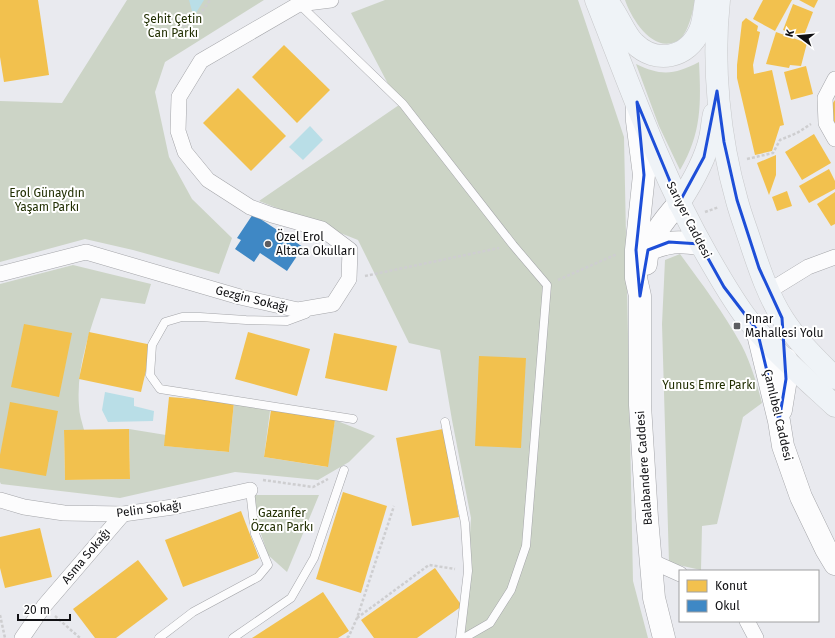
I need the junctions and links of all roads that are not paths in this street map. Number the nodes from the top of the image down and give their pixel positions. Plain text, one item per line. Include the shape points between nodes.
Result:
1 (331, 0) edge
2 (596, 0) edge
3 (606, 0) edge
4 (706, 0) edge
5 (718, 0) edge
6 (302, 2) edge
7 (835, 79) edge
8 (717, 91) junction
9 (637, 102) junction
10 (835, 140) edge
11 (679, 203) junction
12 (700, 244) junction
13 (648, 250) junction
14 (835, 257) edge
15 (0, 274) edge
16 (769, 291) junction
17 (640, 296) junction
18 (333, 304) junction
19 (782, 318) junction
20 (757, 330) junction
21 (786, 359) junction
22 (835, 378) edge
23 (835, 406) edge
24 (353, 419) dead end
25 (778, 421) junction
26 (445, 422) dead end
27 (344, 470) road end
28 (250, 490) joint
29 (0, 500) edge
30 (123, 514) junction
31 (651, 561) junction
32 (835, 564) edge
33 (679, 574) edge
34 (748, 622) edge
35 (22, 638) edge
36 (159, 638) edge
37 (233, 638) edge
38 (460, 638) edge
39 (464, 638) edge
40 (664, 638) edge
41 (756, 638) edge

1 - 6 street
2 - 9 main road, Sarıyer Caddesi
3 - 4 main road via 634,44 655,56 680,53 692,44 700,31
5 - 8 main road
6 - 18 street via 201,61 179,97 178,131 186,152 208,180 250,207 322,229 350,250 349,279
6 - 39 lane via 402,104 512,245 547,285 526,546 511,590 490,623
7 - 10 street via 825,98 826,123
8 - 11 main road via 710,139 704,157
8 - 16 main road via 724,142 737,200
9 - 11 main road, Sarıyer Caddesi
9 - 17 main road via 644,175 636,250 636,278
11 - 12 main road, Sarıyer Caddesi
11 - 13 main road via 659,227
12 - 13 main road via 669,242
12 - 20 main road, Sarıyer Caddesi via 724,287
13 - 17 main road
14 - 16 street via 808,266
15 - 18 street, Gezgin Sokağı via 86,252 298,310
16 - 19 main road
17 - 31 main road, Balabandere Caddesi via 640,405
18 - 24 lane via 287,321 182,317 165,322 152,345 150,375 160,389
19 - 21 main road
19 - 22 main road via 808,351
20 - 21 main road, Sarıyer Caddesi
20 - 25 main road, Çamlıbel Caddesi
21 - 23 main road, Sarıyer Caddesi
21 - 25 main road via 785,386
25 - 32 main road, Çamlıbel Caddesi via 783,446 801,498
26 - 38 lane via 465,523 468,571
27 - 37 lane via 314,558 291,598
28 - 30 street, Pelin Sokağı via 174,507
28 - 36 lane via 255,534 268,565 258,577 193,612
29 - 30 street, Pelin Sokağı via 24,507 64,513
30 - 35 street, Asma Sokağı via 44,606
31 - 33 street
31 - 40 main road, Balabandere Caddesi via 654,598
34 - 41 street

